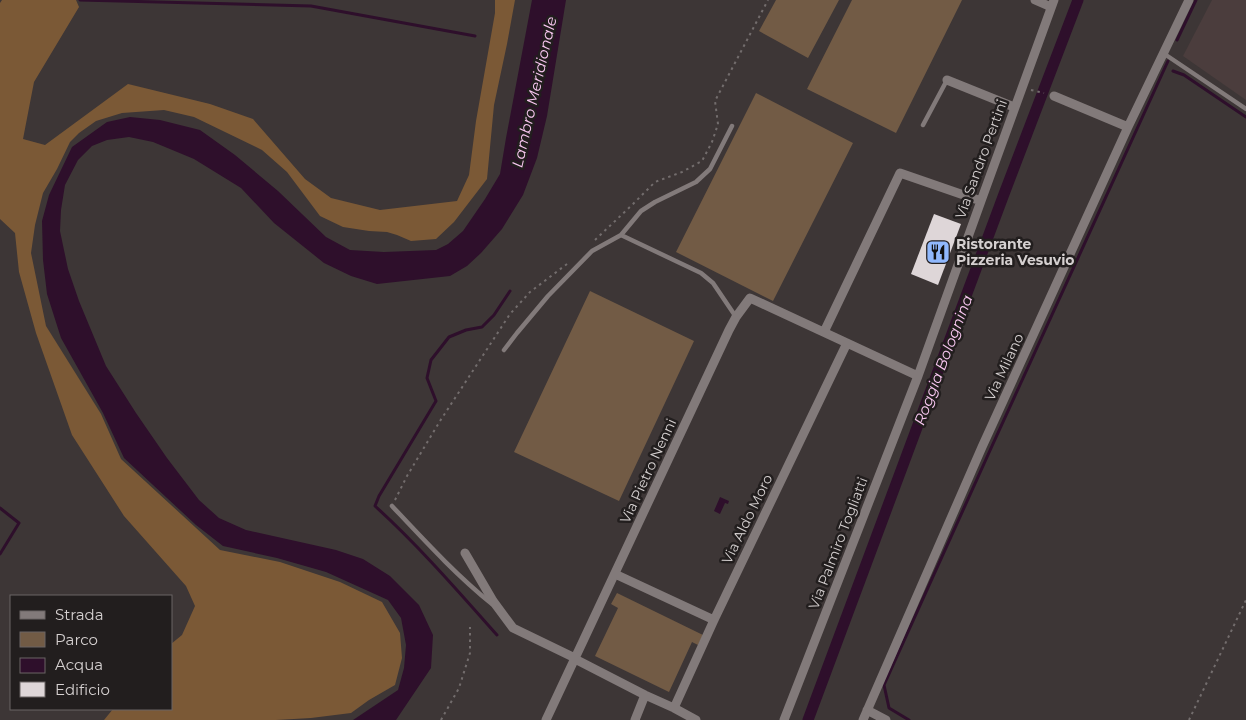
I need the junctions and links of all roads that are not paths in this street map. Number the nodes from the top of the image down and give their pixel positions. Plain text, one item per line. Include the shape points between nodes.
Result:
1 (1035, 0) edge
2 (1189, 0) edge
3 (1053, 4) edge
4 (1163, 53) junction
5 (947, 80) joint
6 (1051, 95) road end
7 (1014, 107) junction
8 (1246, 109) edge
9 (923, 125) dead end
10 (732, 126) dead end
11 (1128, 127) junction
12 (980, 201) junction
13 (621, 235) junction
14 (736, 317) junction
15 (824, 332) junction
16 (847, 343) junction
17 (504, 350) dead end
18 (918, 376) junction
19 (392, 506) dead end
20 (465, 553) dead end
21 (615, 574) junction
22 (503, 613) junction
23 (714, 620) junction
24 (575, 659) junction
25 (645, 695) junction
26 (674, 708) junction
27 (868, 710) junction
28 (546, 720) edge
29 (635, 720) edge
30 (696, 720) edge
31 (784, 720) edge
32 (863, 720) edge
33 (886, 720) edge

1 - 3 street, Via Sandro Pertini
2 - 4 street, Via Milano
3 - 7 street, Via Sandro Pertini
4 - 8 lane
4 - 11 street, Via Milano
5 - 7 street
5 - 9 lane
6 - 11 street
7 - 12 street, Via Sandro Pertini
10 - 13 lane via 710,169 696,182 642,211
11 - 27 street, Via Milano via 982,447
12 - 15 street via 900,173
12 - 18 street, Via Sandro Pertini
13 - 14 lane via 701,273 713,283
13 - 17 lane via 592,251 548,296
14 - 15 street, Via Pietro Nenni via 750,298
14 - 21 street, Via Pietro Nenni
15 - 16 street
16 - 18 street
16 - 23 street, Via Aldo Moro
18 - 31 street, Via Palmiro Togliatti
19 - 22 lane
20 - 22 street
21 - 23 street
21 - 24 street, Via Pietro Nenni
22 - 24 street via 513,628
23 - 26 street, Via Aldo Moro
24 - 25 street
24 - 28 street, Via Pietro Nenni
25 - 26 street
25 - 29 street
26 - 30 street
27 - 32 street, Via Milano
27 - 33 street

